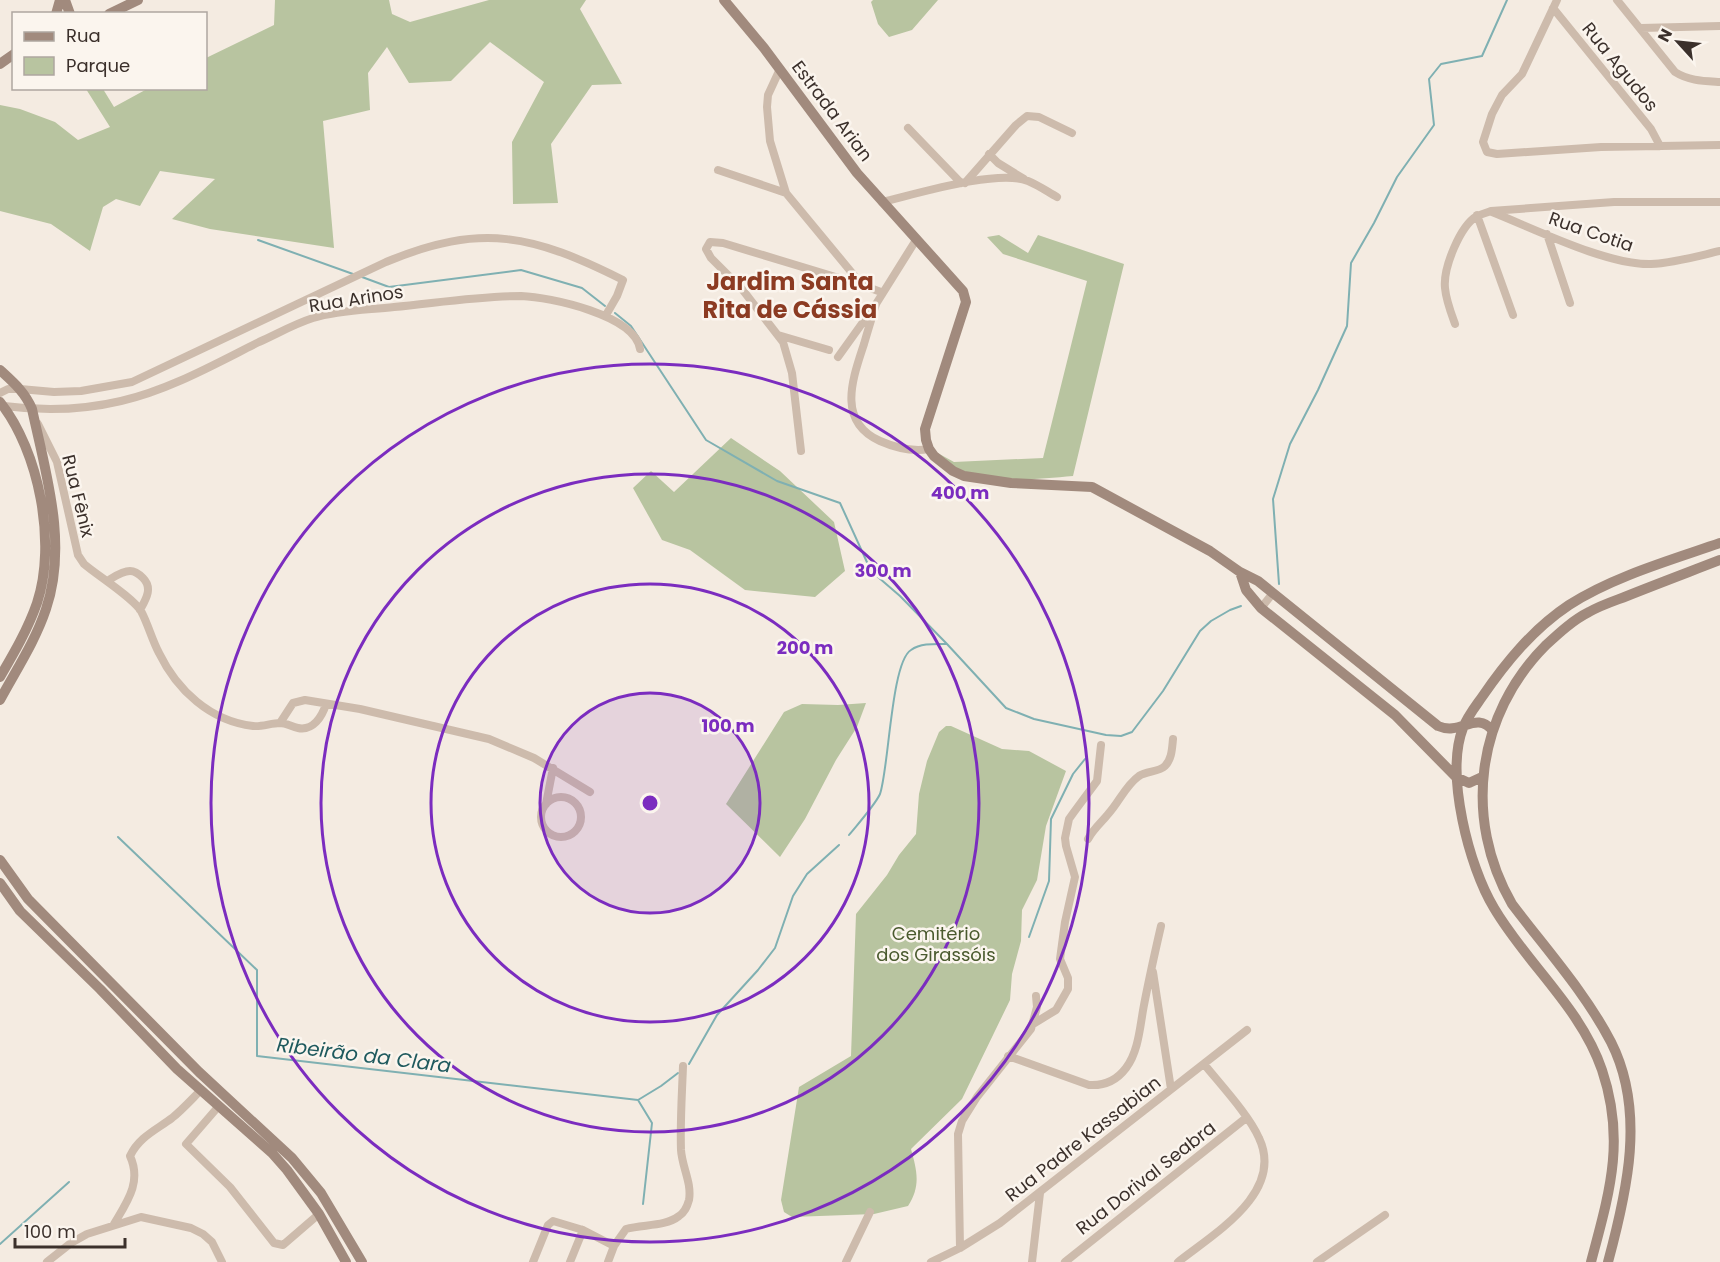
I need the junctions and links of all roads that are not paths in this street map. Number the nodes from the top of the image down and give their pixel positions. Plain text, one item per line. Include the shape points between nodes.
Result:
1 (138, 0) edge
2 (724, 0) edge
3 (1617, 0) edge
4 (1555, 4) edge
5 (113, 12) edge
6 (1720, 26) edge
7 (1641, 28) junction
8 (12, 56) edge
9 (0, 65) edge
10 (780, 69) junction
11 (1720, 82) edge
12 (908, 128) dead end
13 (1072, 133) dead end
14 (1720, 145) edge
15 (1660, 146) junction
16 (989, 154) junction
17 (718, 170) dead end
18 (1028, 181) junction
19 (963, 183) junction
20 (786, 193) junction
21 (1057, 196) dead end
22 (882, 202) junction
23 (1720, 202) edge
24 (1491, 212) junction
25 (1477, 215) junction
26 (1547, 234) junction
27 (916, 240) junction
28 (1720, 251) edge
29 (862, 285) junction
30 (881, 292) junction
31 (1570, 303) dead end
32 (876, 304) junction
33 (606, 315) junction
34 (1513, 315) dead end
35 (1455, 324) dead end
36 (778, 335) junction
37 (640, 349) dead end
38 (829, 350) dead end
39 (838, 357) dead end
40 (0, 370) edge
41 (20, 389) junction
42 (0, 393) edge
43 (2, 404) edge
44 (32, 409) junction
45 (929, 449) junction
46 (801, 451) dead end
47 (1720, 543) edge
48 (1720, 560) edge
49 (1240, 572) junction
50 (107, 581) junction
51 (1273, 593) junction
52 (1261, 608) junction
53 (140, 610) junction
54 (0, 677) edge
55 (1491, 684) junction
56 (1509, 694) junction
57 (0, 700) edge
58 (326, 704) junction
59 (280, 723) junction
60 (1463, 727) junction
61 (1493, 731) junction
62 (1173, 739) dead end
63 (1101, 745) dead end
64 (553, 768) junction
65 (1456, 777) junction
66 (1482, 777) junction
67 (590, 792) dead end
68 (546, 804) junction
69 (1088, 839) dead end
70 (0, 860) edge
71 (0, 883) edge
72 (1161, 926) dead end
73 (1152, 967) junction
74 (1036, 996) dead end
75 (1033, 1024) junction
76 (1247, 1030) dead end
77 (1008, 1056) junction
78 (1204, 1064) junction
79 (683, 1066) dead end
80 (1171, 1089) junction
81 (200, 1091) junction
82 (218, 1107) junction
83 (1246, 1118) junction
84 (1040, 1193) junction
85 (870, 1212) dead end
86 (319, 1214) junction
87 (1385, 1215) dead end
88 (114, 1224) junction
89 (583, 1230) junction
90 (614, 1246) junction
91 (960, 1248) junction
92 (47, 1262) edge
93 (222, 1262) edge
94 (346, 1262) edge
95 (362, 1262) edge
96 (533, 1262) edge
97 (570, 1262) edge
98 (608, 1262) edge
99 (846, 1262) edge
100 (931, 1262) edge
101 (1032, 1262) edge
102 (1065, 1262) edge
103 (1178, 1262) edge
104 (1317, 1262) edge
105 (1591, 1262) edge
106 (1608, 1262) edge

1 - 5 street
2 - 10 street, Estrada Arian
3 - 7 street
4 - 15 street, Rua Agudos
4 - 15 street via 1522,74 1502,94 1485,131 1483,142 1487,152
6 - 7 street
7 - 11 street via 1669,67 1683,78
8 - 9 street
10 - 20 street via 767,107 770,141
10 - 22 street, Estrada Arian
12 - 19 street
13 - 16 street via 1039,117 1028,116
14 - 15 street
16 - 18 street
16 - 19 street
17 - 20 street
18 - 19 street
18 - 21 street
19 - 22 street
20 - 29 street
22 - 27 street, Estrada Arian
23 - 24 street via 1614,202
24 - 25 street
24 - 26 street, Rua Cotia
25 - 34 street
25 - 35 street via 1447,263 1444,288
26 - 28 street, Rua Cotia via 1598,254 1635,263 1668,262
26 - 31 street
27 - 30 street
27 - 45 street, Estrada Arian via 965,296 926,429
29 - 30 street
29 - 36 street via 710,242 707,253
30 - 32 street
32 - 39 street
32 - 45 street via 852,382 852,410 857,422 875,439 903,449
33 - 37 street, Rua Arinos via 632,334
33 - 41 street, Rua Arinos via 623,280 588,263 534,243 507,238 445,242 386,261 132,382 81,391
33 - 44 street, Rua Arinos via 521,296 334,314 288,328 147,394 95,406
36 - 38 street
36 - 46 street via 789,357
40 - 41 street
41 - 42 street, Rua Arinos
41 - 44 street
43 - 44 street, Rua Arinos
43 - 54 street via 23,440 34,472 45,549 37,601
44 - 50 street, Rua Fênix via 57,462 78,555
44 - 57 street via 51,498 56,567 46,610
45 - 49 street via 942,463 964,476 1092,487 1210,551
47 - 55 street via 1649,568 1568,606 1524,643
48 - 56 street via 1588,612 1532,659
49 - 51 street
49 - 52 street via 1246,590
50 - 53 street, Rua Fênix
50 - 53 street via 126,572 140,576 147,584 148,595
51 - 52 street
51 - 60 street via 1431,721 1444,729
52 - 65 street via 1395,715
53 - 59 street, Rua Fênix via 159,655 197,702 240,724
55 - 56 street
55 - 60 street
56 - 61 street
58 - 59 street via 304,700 293,703
58 - 59 street, Rua Fênix via 315,724 306,728
58 - 64 street via 489,739
60 - 61 street via 1482,722
60 - 65 street via 1456,754
61 - 66 street
62 - 69 street via 1167,764 1135,779
63 - 75 street via 1096,781 1069,819 1065,838 1075,877 1061,956 1068,988 1056,1010
64 - 67 street
64 - 68 street
65 - 66 street via 1469,783
65 - 105 street via 1469,845 1486,894 1506,927 1570,1010 1605,1080 1615,1138 1614,1163
66 - 106 street via 1486,841 1502,887 1594,1013 1612,1044 1625,1082 1629,1167
68 - 68 street via 541,816 549,832 566,836 576,830 581,818 572,800 558,797
70 - 95 street via 28,899 209,1082 307,1174
71 - 81 street via 20,911
72 - 73 street
73 - 77 street via 1131,1058 1126,1068 1108,1083 1089,1085
73 - 80 street
74 - 75 street
75 - 77 street
76 - 78 street, Rua Padre Kassabian
77 - 91 street via 968,1111 958,1134
78 - 80 street, Rua Padre Kassabian
78 - 83 street
79 - 90 street via 681,1149 689,1183 686,1209 668,1222 626,1229
80 - 84 street, Rua Padre Kassabian
81 - 82 street
81 - 88 street via 133,1150 130,1156 135,1169 134,1184
82 - 86 street via 272,1153
82 - 86 street via 186,1144 230,1187 274,1243 283,1245
83 - 102 street, Rua Dorival Seabra
83 - 103 street via 1263,1151 1260,1185 1245,1207
84 - 91 street, Rua Padre Kassabian
84 - 101 street
85 - 99 street
86 - 94 street
87 - 104 street
88 - 92 street via 71,1243
88 - 93 street via 141,1217 191,1228 212,1242
89 - 90 street
89 - 96 street via 553,1221
89 - 97 street
90 - 98 street
91 - 100 street, Rua Padre Kassabian

